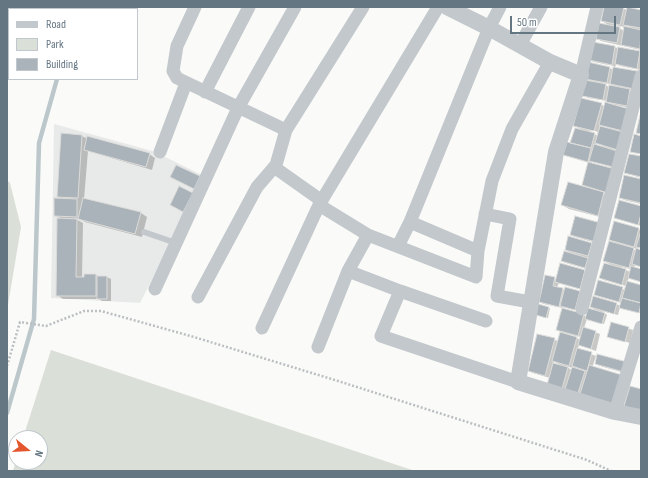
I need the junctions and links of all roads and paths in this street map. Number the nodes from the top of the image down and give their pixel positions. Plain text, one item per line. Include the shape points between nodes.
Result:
1 (195, 7) edge
2 (248, 7) edge
3 (295, 7) edge
4 (362, 7) edge
5 (438, 7) edge
6 (447, 7) edge
7 (500, 7) edge
8 (541, 7) edge
9 (597, 7) edge
10 (489, 28) junction
11 (520, 45) junction
12 (550, 62) junction
13 (581, 75) junction
14 (641, 76) edge
15 (186, 83) junction
16 (205, 92) junction
17 (238, 108) junction
18 (286, 130) junction
19 (160, 152) dead end
20 (274, 167) junction
21 (321, 203) junction
22 (485, 214) junction
23 (410, 222) junction
24 (144, 232) dead end
25 (368, 235) junction
26 (176, 243) junction
27 (398, 246) junction
28 (478, 251) junction
29 (348, 271) junction
30 (155, 289) dead end
31 (400, 291) junction
32 (198, 297) dead end
33 (530, 302) junction
34 (582, 309) dead end
35 (486, 321) dead end
36 (641, 327) edge
37 (262, 328) dead end
38 (318, 347) dead end
39 (7, 366) edge
40 (518, 382) junction
41 (615, 412) junction
42 (641, 417) edge
43 (611, 471) edge

1 - 15 street via 177,46 173,71 177,78
2 - 16 street
3 - 17 street
4 - 18 street
5 - 21 street
6 - 10 street
7 - 10 street
8 - 11 street
9 - 13 street
10 - 11 street
10 - 23 street
11 - 12 street
12 - 13 street
12 - 22 street via 512,129 492,181
13 - 33 street via 556,152
14 - 34 street
15 - 16 street
15 - 19 street
16 - 17 street
17 - 18 street
17 - 26 street
18 - 20 street
20 - 21 street
20 - 32 street via 257,187
21 - 25 street
21 - 37 street
22 - 28 street
22 - 33 street via 510,219 497,296
23 - 27 street
23 - 28 street
24 - 26 lane
25 - 27 street
25 - 29 street
26 - 30 street
27 - 28 street via 476,277
29 - 31 street
29 - 38 street
31 - 35 street
31 - 40 street via 380,336
33 - 40 street
36 - 41 street
39 - 43 path via 20,322 46,326 84,311 101,311 338,381 587,460
40 - 41 street
41 - 42 street

